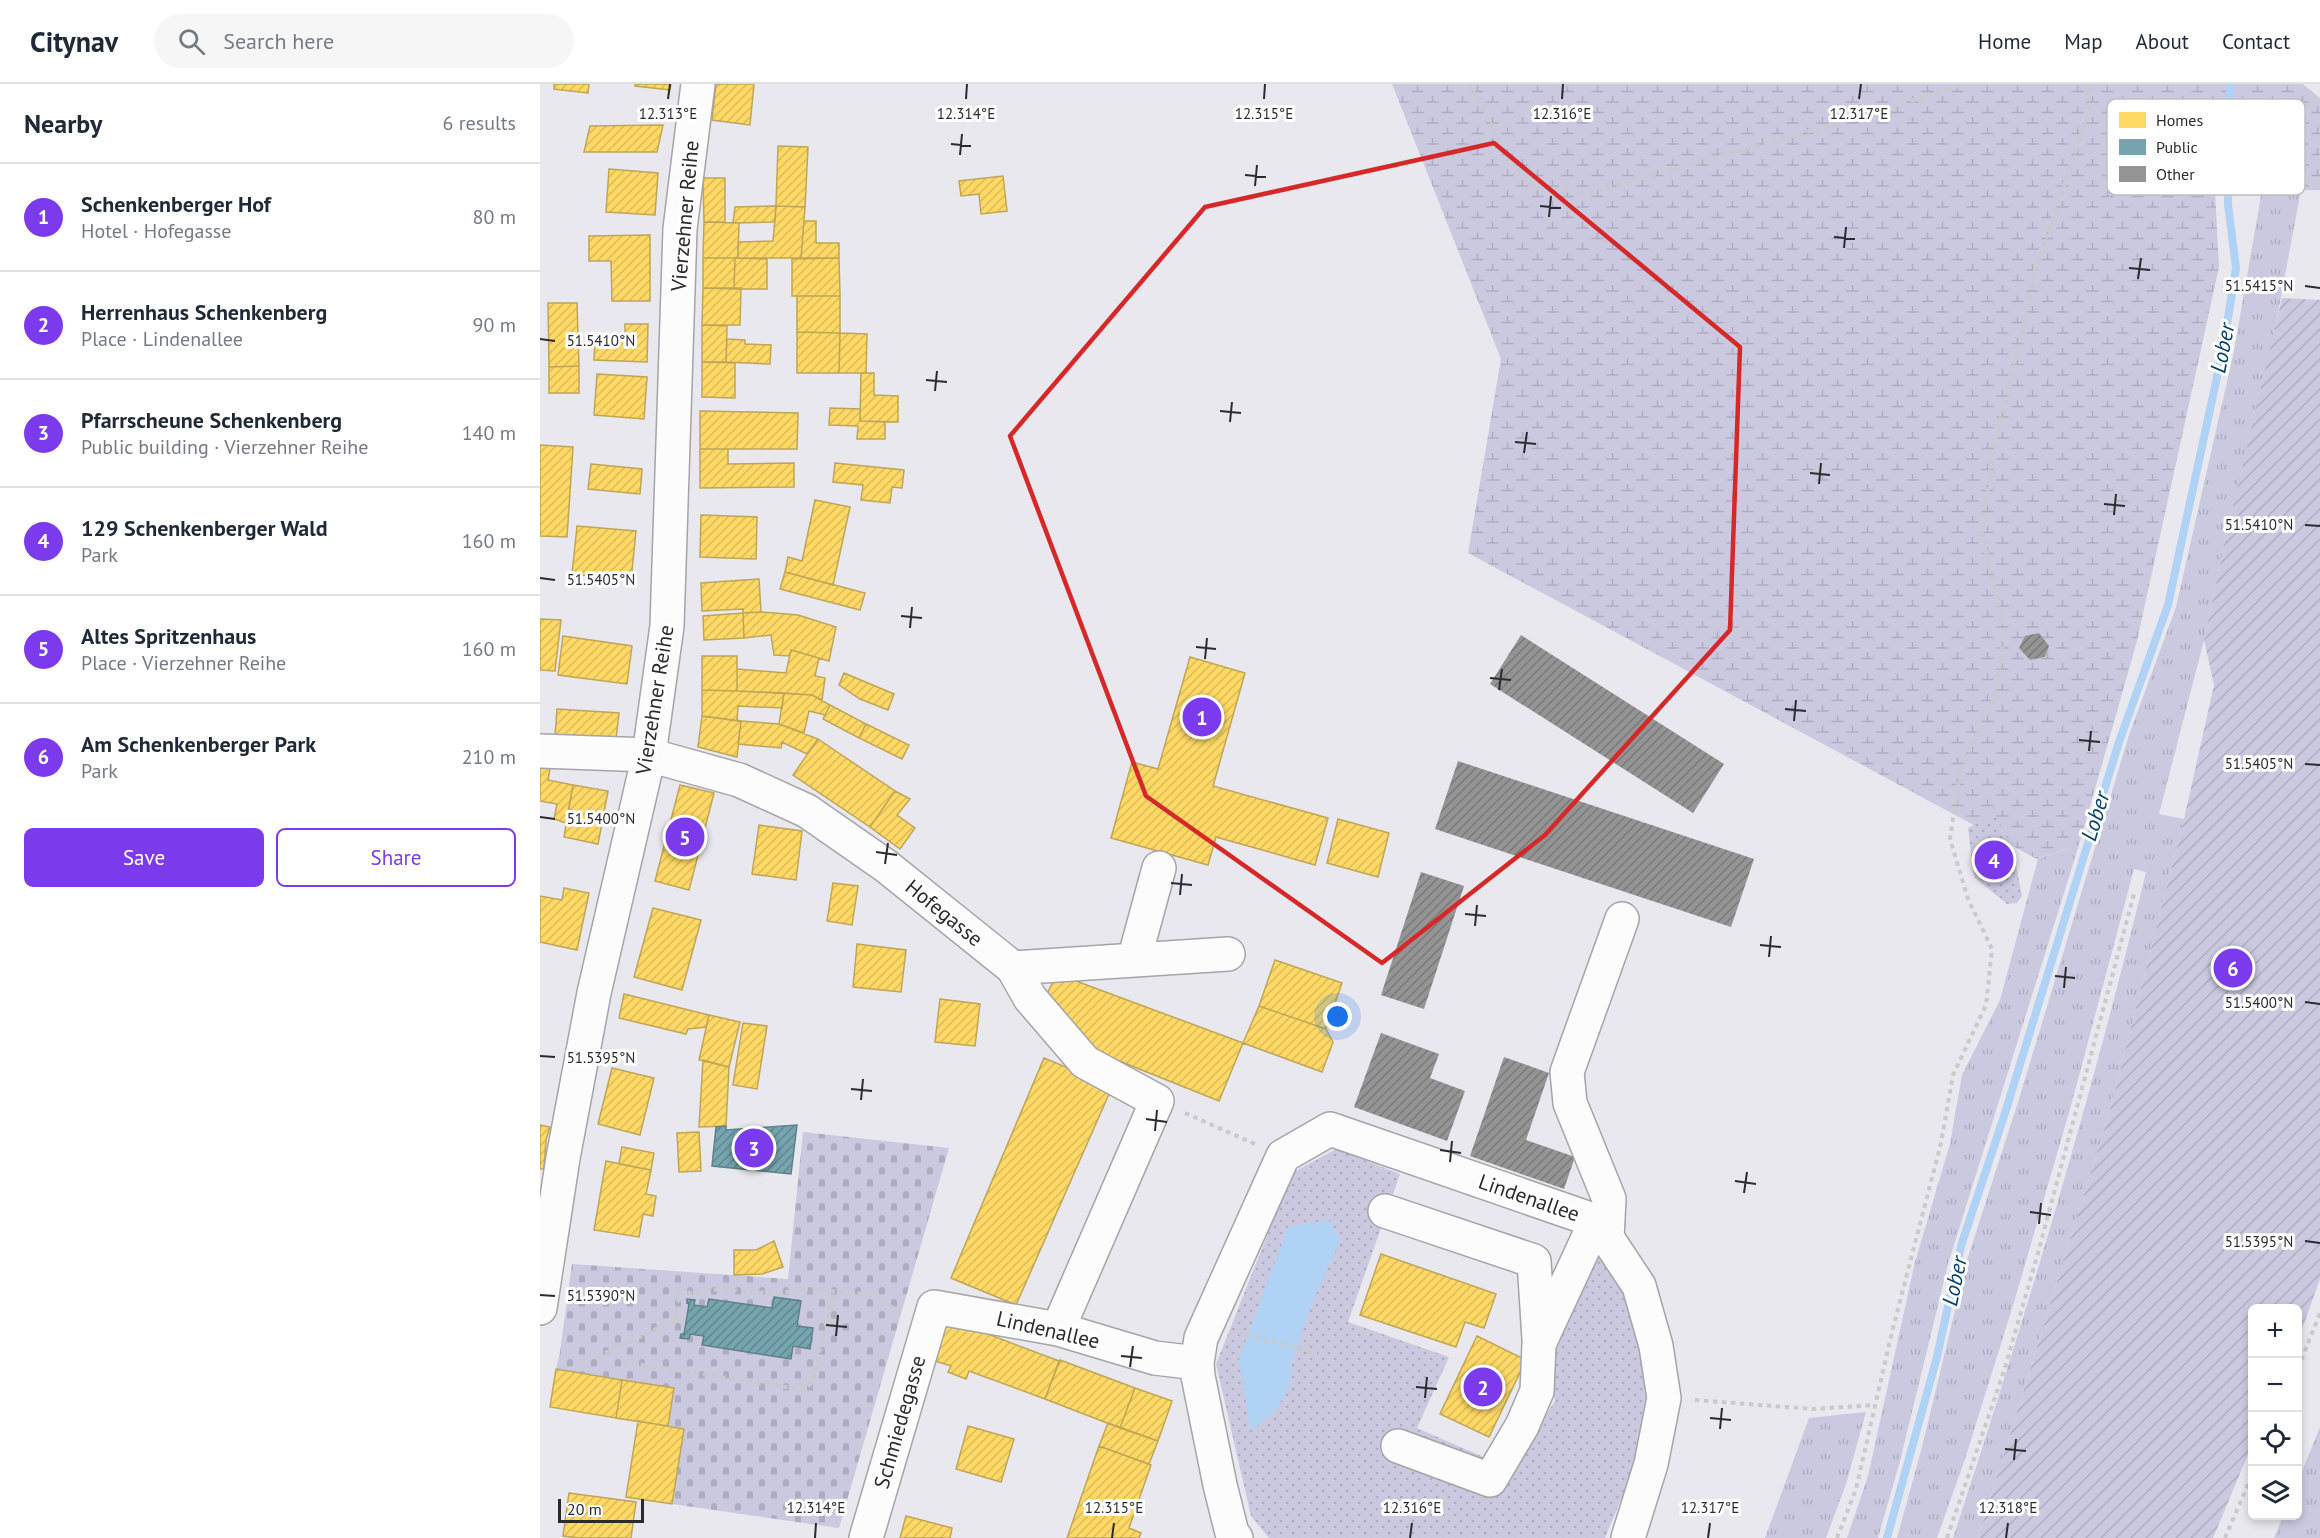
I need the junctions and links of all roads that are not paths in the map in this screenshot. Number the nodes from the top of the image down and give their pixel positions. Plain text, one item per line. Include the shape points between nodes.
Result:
1 (698, 84) edge
2 (540, 751) edge
3 (649, 755) junction
4 (1159, 868) dead end
5 (1622, 919) dead end
6 (1228, 954) dead end
7 (1134, 960) junction
8 (1013, 968) junction
9 (1385, 1211) dead end
10 (1602, 1230) junction
11 (934, 1307) joint
12 (540, 1308) edge
13 (1058, 1329) junction
14 (1539, 1344) junction
15 (1197, 1363) junction
16 (1398, 1446) dead end
17 (866, 1538) edge
18 (1236, 1538) edge
19 (1628, 1538) edge

1 - 3 street, Vierzehner Reihe via 680,229 668,626
2 - 3 street, Hofegasse
3 - 8 street, Hofegasse via 739,780 807,811 886,866
3 - 12 street, Vierzehner Reihe via 594,933
4 - 7 street
5 - 10 street via 1567,1072 1570,1103 1609,1199
6 - 7 street
7 - 8 street
8 - 13 street via 1030,998 1085,1062 1157,1101
9 - 14 street via 1534,1261
10 - 14 street
10 - 15 street, Lindenallee via 1330,1129 1283,1156 1201,1338
10 - 19 street via 1639,1286 1656,1346 1664,1398 1651,1464
11 - 13 street, Lindenallee
11 - 17 street, Schmiedegasse
13 - 15 street, Lindenallee via 1155,1358
14 - 16 street via 1538,1391 1490,1480
15 - 18 street via 1220,1485

